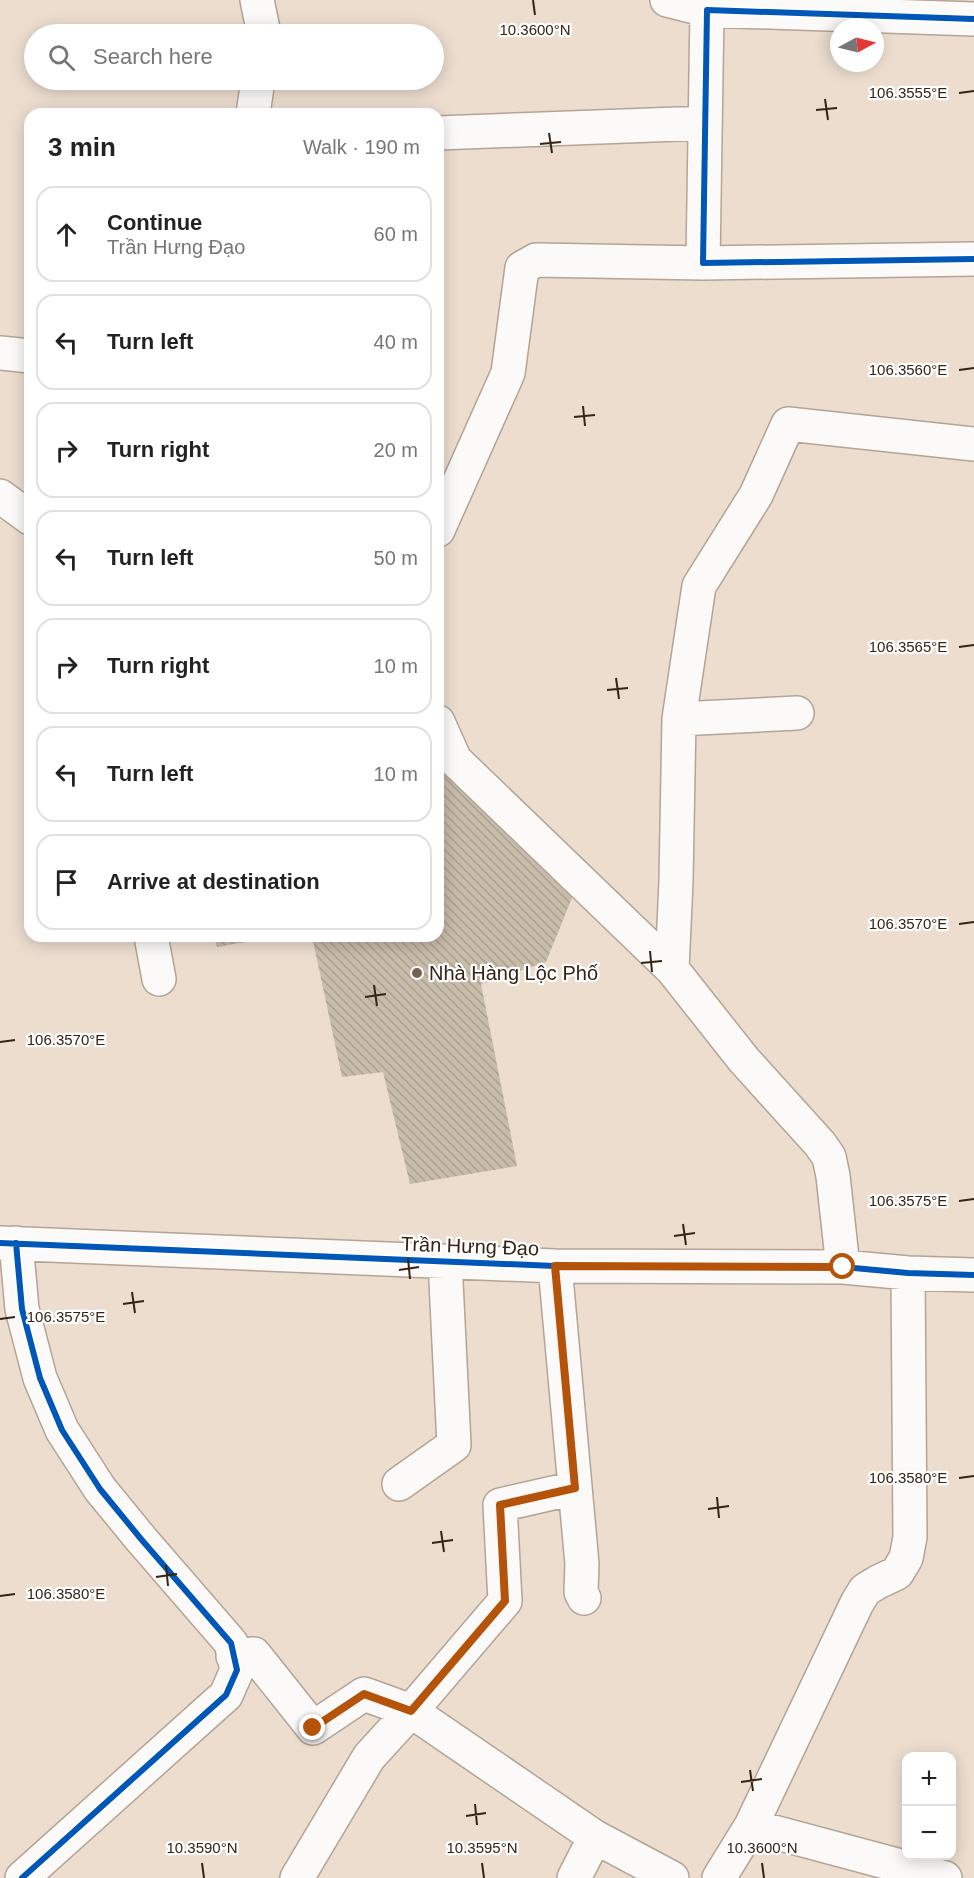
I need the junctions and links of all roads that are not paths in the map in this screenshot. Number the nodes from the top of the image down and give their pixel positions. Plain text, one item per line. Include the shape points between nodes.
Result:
1 (257, 0) edge
2 (667, 0) edge
3 (707, 10) junction
4 (974, 20) edge
5 (262, 24) edge
6 (257, 90) edge
7 (254, 108) edge
8 (705, 123) junction
9 (444, 133) edge
10 (974, 259) edge
11 (703, 263) junction
12 (0, 353) edge
13 (24, 355) edge
14 (974, 444) edge
15 (0, 496) edge
16 (24, 514) edge
17 (444, 517) edge
18 (797, 713) dead end
19 (680, 719) junction
20 (444, 737) edge
21 (152, 942) edge
22 (672, 969) junction
23 (159, 979) dead end
24 (8, 1243) edge
25 (445, 1261) junction
26 (555, 1266) junction
27 (843, 1267) junction
28 (908, 1273) junction
29 (974, 1275) edge
30 (399, 1484) dead end
31 (575, 1488) junction
32 (584, 1598) dead end
33 (233, 1656) junction
34 (411, 1711) junction
35 (751, 1826) junction
36 (595, 1837) junction
37 (22, 1878) edge
38 (297, 1878) edge
39 (574, 1878) edge
40 (672, 1878) edge
41 (719, 1878) edge
42 (945, 1878) edge

1 - 5 street
2 - 3 street
3 - 4 street
3 - 8 street
6 - 7 street
8 - 9 street
8 - 11 street
10 - 11 street
11 - 17 street via 550,259 536,260 522,268 508,373
12 - 13 street
14 - 19 street via 788,424 756,495 699,586
15 - 16 street
18 - 19 street
19 - 22 street
20 - 22 street via 454,760
21 - 23 street
22 - 27 street via 744,1060 829,1157
24 - 25 street, Trần Hưng Đạo
24 - 33 street via 40,1378 62,1430 100,1489 231,1643
25 - 26 street, Trần Hưng Đạo
25 - 30 street via 454,1445
26 - 27 street, Trần Hưng Đạo
26 - 31 street
27 - 28 street, Trần Hưng Đạo
28 - 29 street, Trần Hưng Đạo
28 - 35 street via 910,1537 906,1558 897,1573 865,1590 857,1603
31 - 32 street
31 - 34 street via 500,1505 505,1601
33 - 34 street via 254,1654 313,1728 364,1694
33 - 37 street via 237,1670 226,1695
34 - 36 street
34 - 38 street via 369,1757
35 - 41 street
35 - 42 street
36 - 39 street
36 - 40 street

